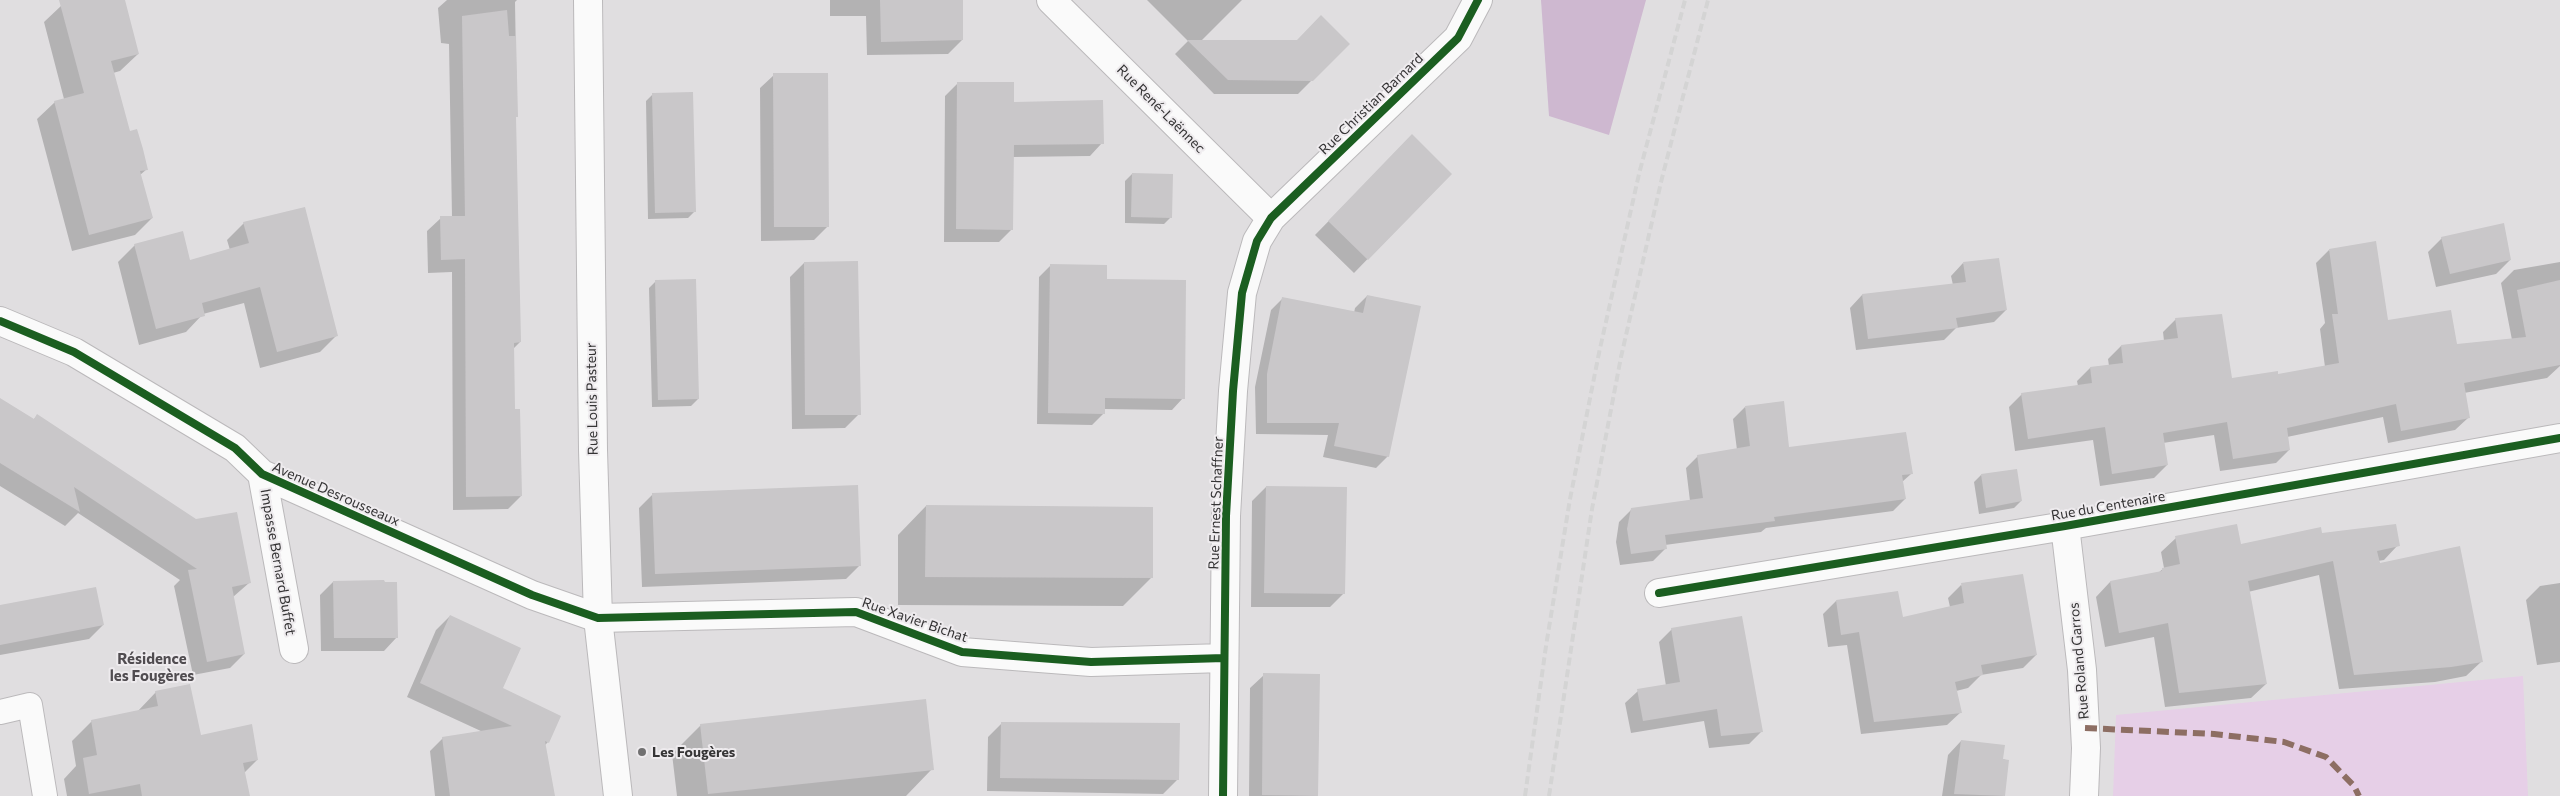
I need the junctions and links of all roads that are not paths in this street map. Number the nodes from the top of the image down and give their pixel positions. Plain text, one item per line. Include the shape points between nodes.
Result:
1 (588, 0) edge
2 (1051, 0) edge
3 (1478, 0) edge
4 (1271, 218) junction
5 (0, 321) edge
6 (2560, 438) edge
7 (262, 474) junction
8 (2065, 526) junction
9 (1659, 593) dead end
10 (598, 618) junction
11 (294, 649) dead end
12 (1224, 658) junction
13 (0, 712) edge
14 (45, 796) edge
15 (618, 796) edge
16 (1223, 796) edge
17 (2084, 796) edge

1 - 10 street, Rue Louis Pasteur
2 - 4 street, Rue René-Laënnec
3 - 4 street, Rue Christian Barnard via 1458,38
4 - 12 street, Rue Ernest Schaffner via 1257,241 1242,293 1226,516
5 - 7 street, Avenue Desrousseaux via 74,352 235,448
6 - 8 street, Rue du Centenaire
7 - 10 street, Avenue Desrousseaux via 532,595
7 - 11 street, Impasse Bernard Buffet
8 - 9 street, Rue du Centenaire
8 - 17 street, Rue Roland Garros via 2082,670 2086,748
10 - 12 street, Rue Xavier Bichat via 856,612 962,652 1091,662
10 - 15 street, Rue Louis Pasteur
12 - 16 street, Rue Ernest Schaffner
13 - 14 lane via 30,705

